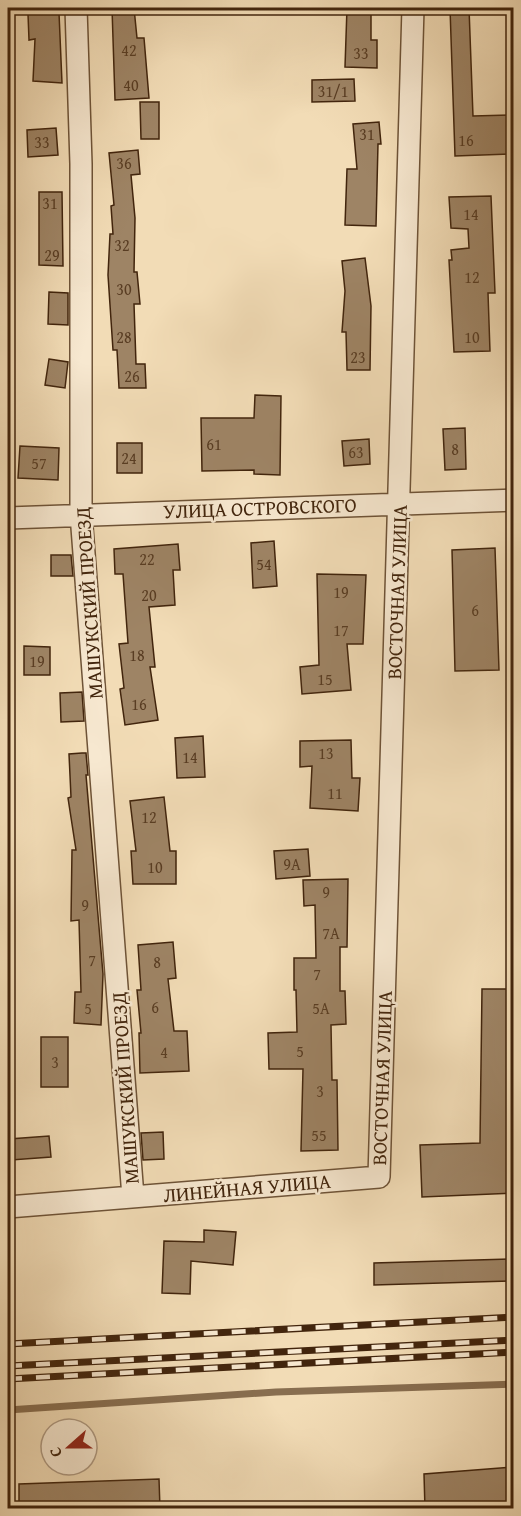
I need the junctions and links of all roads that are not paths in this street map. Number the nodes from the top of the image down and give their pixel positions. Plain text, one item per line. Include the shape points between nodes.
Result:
1 (76, 8) edge
2 (413, 8) edge
3 (513, 500) edge
4 (400, 503) junction
5 (81, 514) junction
6 (8, 518) edge
7 (378, 1177) joint
8 (133, 1197) junction
9 (8, 1207) edge

1 - 5 street, МАШУКСКИЙ ПРОЕЗД via 81,164
2 - 4 street, ВОСТОЧНАЯ УЛИЦА
3 - 4 street, УЛИЦА ОСТРОВСКОГО
4 - 5 street, УЛИЦА ОСТРОВСКОГО
4 - 7 street, ВОСТОЧНАЯ УЛИЦА
5 - 6 street, УЛИЦА ОСТРОВСКОГО
5 - 8 street, МАШУКСКИЙ ПРОЕЗД
7 - 8 street, ЛИНЕЙНАЯ УЛИЦА
8 - 9 street, ЛИНЕЙНАЯ УЛИЦА

